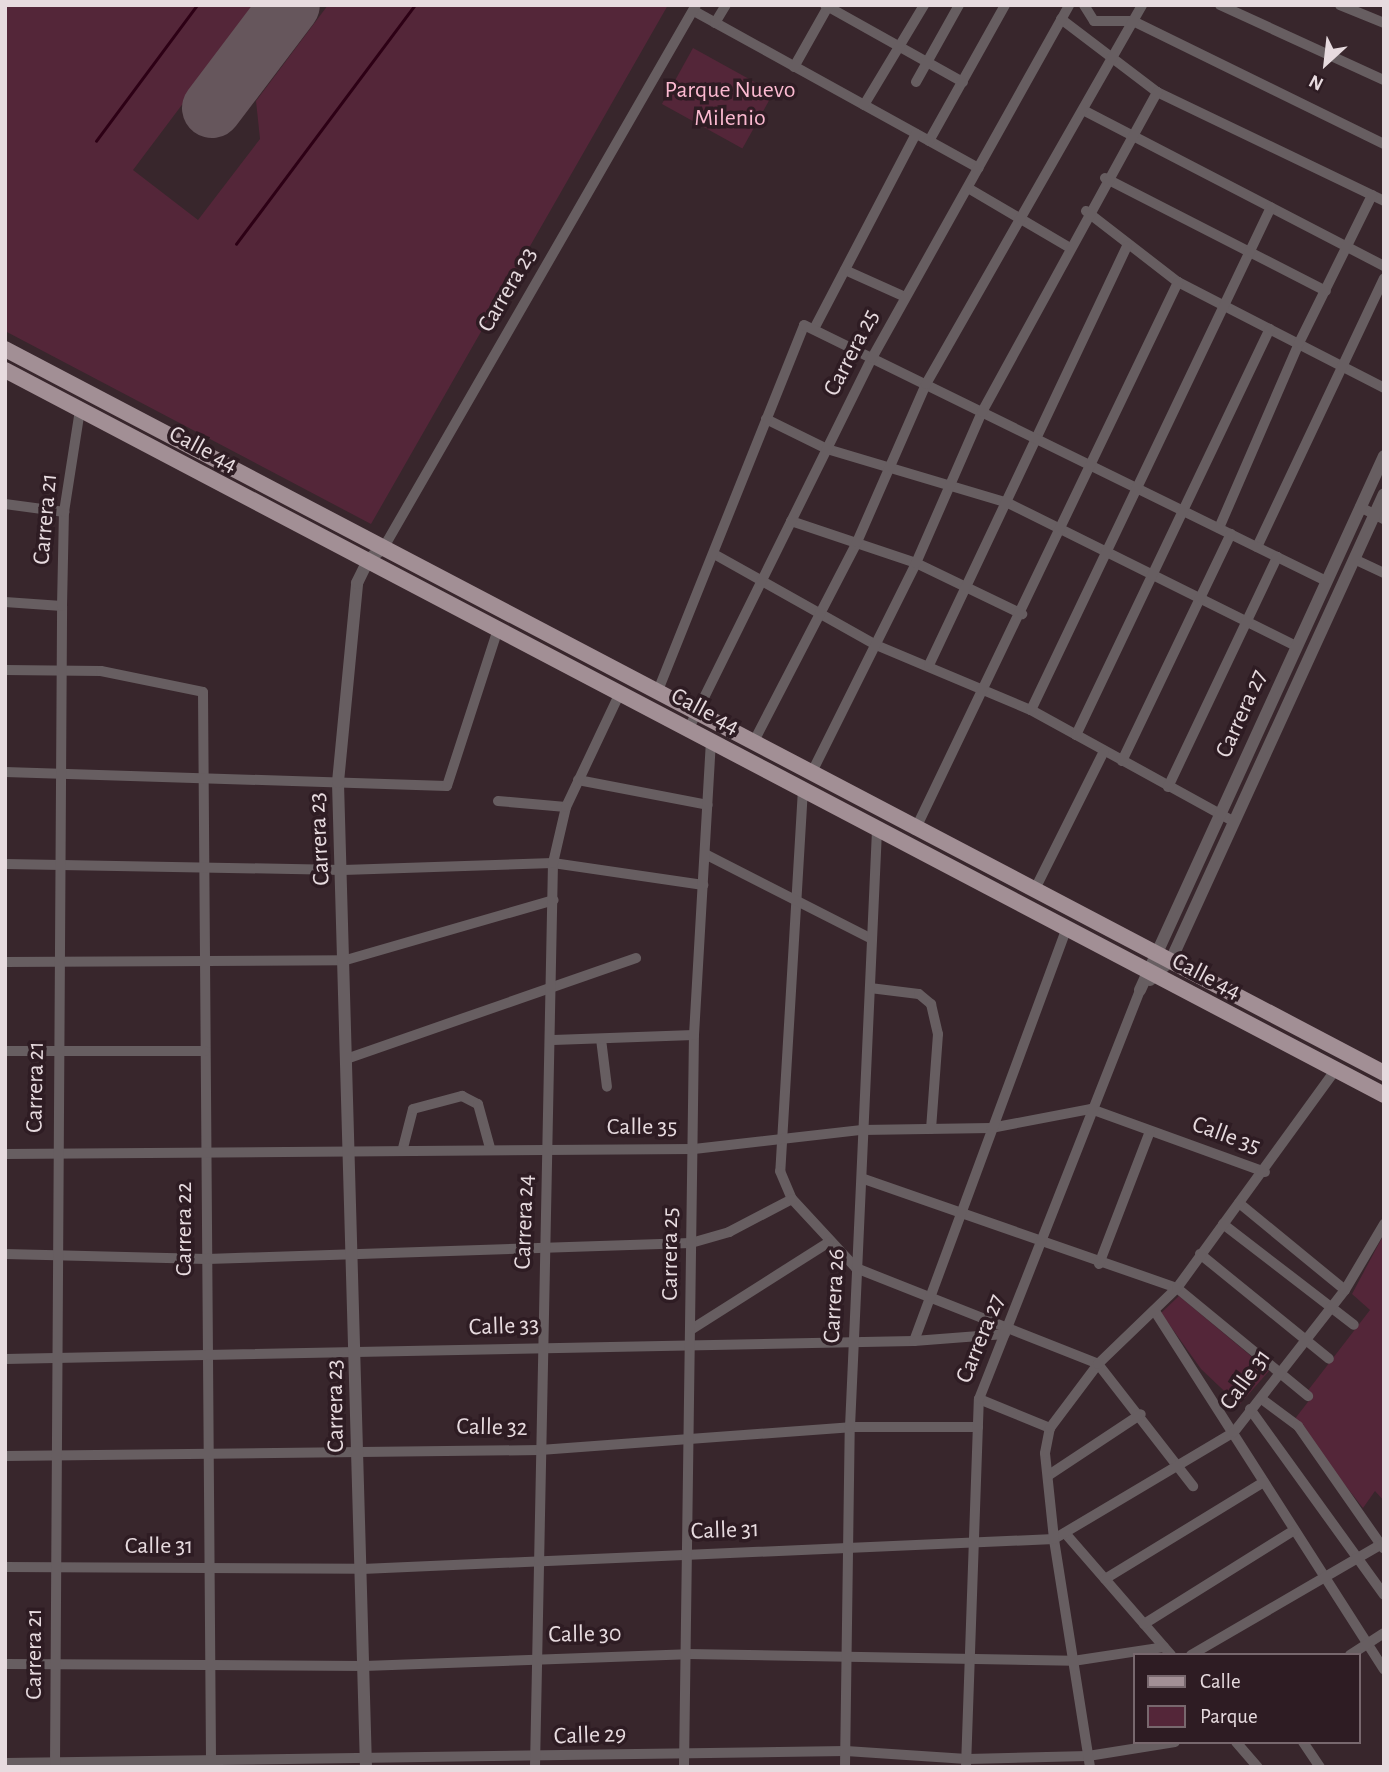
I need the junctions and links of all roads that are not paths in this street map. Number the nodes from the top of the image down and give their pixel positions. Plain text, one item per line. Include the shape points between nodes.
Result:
1 (726, 5) edge
2 (924, 5) edge
3 (959, 5) edge
4 (1005, 5) edge
5 (1069, 5) edge
6 (1084, 5) edge
7 (1142, 5) edge
8 (1220, 5) edge
9 (1340, 5) edge
10 (827, 6) edge
11 (695, 8) edge
12 (1061, 19) junction
13 (1133, 21) junction
14 (715, 23) junction
15 (1384, 23) edge
16 (899, 46) junction
17 (1111, 58) junction
18 (929, 62) junction
19 (794, 66) junction
20 (1384, 80) edge
21 (916, 82) dead end
22 (964, 82) junction
23 (1157, 92) junction
24 (864, 105) junction
25 (1083, 110) junction
26 (916, 134) junction
27 (1133, 135) junction
28 (929, 141) junction
29 (1384, 144) edge
30 (978, 168) junction
31 (1105, 178) junction
32 (968, 188) junction
33 (1372, 195) junction
34 (1384, 201) edge
35 (1271, 207) junction
36 (1086, 211) junction
37 (1021, 221) junction
38 (1067, 246) junction
39 (1127, 246) junction
40 (1346, 246) junction
41 (1250, 255) junction
42 (1384, 267) edge
43 (845, 270) junction
44 (1384, 278) edge
45 (1178, 282) junction
46 (1326, 291) junction
47 (905, 297) junction
48 (1227, 307) junction
49 (812, 326) junction
50 (1270, 328) junction
51 (1299, 343) junction
52 (5, 349) edge
53 (872, 358) junction
54 (1345, 368) junction
55 (5, 370) edge
56 (926, 384) junction
57 (1384, 388) edge
58 (80, 410) junction
59 (982, 412) junction
60 (766, 419) junction
61 (1038, 439) junction
62 (827, 449) junction
63 (1384, 456) edge
64 (886, 466) junction
65 (1092, 466) junction
66 (951, 482) junction
67 (1136, 488) junction
68 (1384, 494) edge
69 (1008, 503) junction
70 (5, 504) edge
71 (1360, 508) junction
72 (1183, 511) junction
73 (64, 512) junction
74 (1379, 517) edge
75 (791, 521) junction
76 (1219, 528) junction
77 (1060, 530) junction
78 (1231, 534) junction
79 (857, 542) junction
80 (384, 547) junction
81 (1257, 547) junction
82 (714, 554) junction
83 (1108, 554) junction
84 (1277, 557) junction
85 (1354, 559) junction
86 (368, 560) junction
87 (916, 563) junction
88 (1384, 573) edge
89 (1155, 577) junction
90 (761, 578) junction
91 (1326, 581) junction
92 (969, 588) junction
93 (1201, 599) junction
94 (5, 602) edge
95 (62, 606) junction
96 (820, 614) junction
97 (1022, 614) junction
98 (1247, 622) junction
99 (498, 629) junction
100 (876, 645) junction
101 (1296, 646) junction
102 (929, 665) junction
103 (5, 670) edge
104 (63, 670) junction
105 (985, 690) junction
106 (620, 693) junction
107 (657, 693) junction
108 (1031, 710) junction
109 (696, 712) junction
110 (689, 728) junction
111 (1076, 735) junction
112 (711, 742) junction
113 (753, 743) junction
114 (1104, 751) junction
115 (1122, 761) junction
116 (5, 772) edge
117 (812, 772) junction
118 (63, 773) junction
119 (202, 777) junction
120 (578, 780) junction
121 (338, 782) junction
122 (1168, 787) junction
123 (803, 789) junction
124 (498, 800) dead end
125 (708, 805) junction
126 (566, 807) junction
127 (1220, 814) junction
128 (1233, 821) junction
129 (877, 829) junction
130 (915, 830) junction
131 (705, 854) junction
132 (553, 863) junction
133 (5, 864) edge
134 (59, 865) junction
135 (203, 867) junction
136 (343, 870) junction
137 (703, 885) junction
138 (1035, 889) junction
139 (554, 900) junction
140 (797, 901) junction
141 (1066, 929) junction
142 (872, 939) junction
143 (1165, 956) junction
144 (636, 958) dead end
145 (346, 960) junction
146 (204, 961) junction
147 (5, 962) edge
148 (60, 962) junction
149 (1150, 975) junction
150 (553, 988) junction
151 (870, 988) junction
152 (1140, 990) joint
153 (694, 1035) junction
154 (601, 1039) junction
155 (553, 1040) junction
156 (5, 1051) edge
157 (205, 1051) junction
158 (58, 1052) junction
159 (349, 1058) junction
160 (1335, 1069) junction
161 (1384, 1073) edge
162 (607, 1087) dead end
163 (1384, 1095) edge
164 (1091, 1109) junction
165 (991, 1128) junction
166 (931, 1129) junction
167 (862, 1130) junction
168 (1150, 1131) junction
169 (782, 1143) junction
170 (352, 1147) junction
171 (206, 1148) junction
172 (403, 1148) junction
173 (490, 1148) junction
174 (548, 1148) junction
175 (694, 1149) junction
176 (56, 1153) junction
177 (5, 1154) edge
178 (1265, 1172) junction
179 (864, 1179) junction
180 (792, 1199) junction
181 (1239, 1203) junction
182 (960, 1215) junction
183 (1223, 1224) junction
184 (1384, 1224) edge
185 (828, 1241) junction
186 (691, 1243) junction
187 (1042, 1245) junction
188 (544, 1246) junction
189 (355, 1251) junction
190 (5, 1254) edge
191 (1200, 1254) junction
192 (55, 1256) junction
193 (206, 1259) junction
194 (1099, 1264) junction
195 (856, 1268) junction
196 (1177, 1288) junction
197 (1345, 1290) junction
198 (931, 1301) junction
199 (1328, 1306) junction
200 (1156, 1313) junction
201 (1354, 1325) dead end
202 (692, 1329) junction
203 (1006, 1330) junction
204 (1302, 1338) junction
205 (854, 1339) junction
206 (914, 1341) junction
207 (692, 1343) junction
208 (543, 1346) junction
209 (356, 1353) junction
210 (208, 1357) junction
211 (5, 1359) edge
212 (55, 1359) junction
213 (1329, 1359) dead end
214 (1098, 1364) junction
215 (1277, 1375) junction
216 (1308, 1396) dead end
217 (979, 1399) junction
218 (1263, 1400) junction
219 (1250, 1409) junction
220 (1141, 1414) junction
221 (850, 1427) junction
222 (978, 1427) junction
223 (1049, 1428) junction
224 (1234, 1432) junction
225 (692, 1437) junction
226 (358, 1447) junction
227 (540, 1450) junction
228 (208, 1451) junction
229 (5, 1456) edge
230 (59, 1456) junction
231 (1179, 1465) junction
232 (1049, 1475) junction
233 (1264, 1482) junction
234 (1193, 1486) dead end
235 (1293, 1531) junction
236 (1065, 1533) junction
237 (1054, 1539) junction
238 (974, 1546) junction
239 (849, 1547) junction
240 (1382, 1547) edge
241 (692, 1554) junction
242 (1359, 1558) junction
243 (537, 1560) junction
244 (5, 1567) edge
245 (56, 1567) junction
246 (209, 1568) junction
247 (362, 1569) junction
248 (1105, 1579) junction
249 (1324, 1583) junction
250 (1384, 1595) edge
251 (1144, 1624) junction
252 (1384, 1633) edge
253 (1366, 1644) junction
254 (1167, 1651) edge
255 (1148, 1653) edge
256 (1195, 1653) edge
257 (1353, 1653) edge
258 (687, 1654) junction
259 (1134, 1655) edge
260 (538, 1657) junction
261 (849, 1660) junction
262 (972, 1661) junction
263 (1073, 1661) junction
264 (5, 1664) edge
265 (56, 1664) junction
266 (210, 1666) junction
267 (364, 1666) junction
268 (1384, 1669) edge
269 (1166, 1744) edge
270 (1238, 1744) edge
271 (1304, 1744) edge
272 (846, 1751) junction
273 (684, 1755) junction
274 (1089, 1761) edge
275 (5, 1763) edge
276 (536, 1763) edge
277 (967, 1763) edge
278 (366, 1764) edge
279 (55, 1765) edge
280 (211, 1765) edge
281 (684, 1767) edge
282 (845, 1767) edge
283 (1258, 1767) edge
284 (1320, 1767) edge

1 - 14 street
2 - 16 street
3 - 18 street
4 - 22 street
5 - 12 street, Carrera 25
6 - 13 street via 1104,25
7 - 13 street
8 - 20 street
9 - 15 street
10 - 16 street
10 - 19 street
11 - 14 street
11 - 80 street, Carrera 23
12 - 17 street
12 - 30 street, Carrera 25
13 - 17 street
13 - 29 street
14 - 19 street
16 - 18 street
16 - 24 street
17 - 23 street
17 - 25 street
18 - 21 street
18 - 22 street
19 - 24 street
22 - 28 street
23 - 27 street
23 - 33 street
24 - 26 street
25 - 27 street
25 - 37 street
26 - 28 street
26 - 43 street
27 - 31 street
27 - 35 street
28 - 30 street
30 - 32 street, Carrera 25
31 - 36 street
31 - 41 street
32 - 37 street
32 - 47 street, Carrera 25
33 - 34 street
33 - 40 street
35 - 40 street
35 - 41 street
36 - 38 street
36 - 39 street
37 - 38 street
37 - 56 street
38 - 59 street
39 - 45 street
39 - 61 street
40 - 42 street
40 - 46 street
41 - 46 street
41 - 48 street
43 - 47 street
43 - 49 street
44 - 54 street
45 - 48 street
45 - 65 street
46 - 51 street
47 - 53 street, Carrera 25
48 - 50 street
48 - 67 street
49 - 53 street
49 - 60 street via 800,329
50 - 51 street
50 - 72 street
51 - 54 street
51 - 76 street
52 - 80 main road, Calle 44
53 - 56 street
53 - 62 street, Carrera 25
54 - 57 street
54 - 81 street
55 - 58 main road, Calle 44
56 - 59 street
56 - 64 street
58 - 73 street, Carrera 21
58 - 86 main road, Calle 44
59 - 61 street
59 - 66 street
60 - 62 street
60 - 82 street
61 - 65 street
61 - 69 street
62 - 64 street
62 - 75 street, Carrera 25
63 - 71 street, Carrera 27
64 - 66 street
64 - 79 street
65 - 67 street
65 - 77 street
66 - 69 street
66 - 87 street
67 - 72 street
67 - 83 street
68 - 74 street, Carrera 27
69 - 77 street
69 - 92 street
70 - 73 street
71 - 74 street
71 - 91 street, Carrera 27
72 - 76 street
72 - 89 street
73 - 95 street, Carrera 21
74 - 85 street, Carrera 27
75 - 79 street
75 - 90 street, Carrera 25
76 - 78 street
77 - 83 street
77 - 97 street
78 - 81 street
78 - 93 street
79 - 87 street
79 - 96 street
80 - 86 street, Carrera 23
80 - 107 main road, Calle 44
81 - 84 street
82 - 90 street
82 - 107 street
83 - 89 street
83 - 108 street
84 - 91 street
84 - 98 street
85 - 88 street
85 - 128 street, Carrera 27
86 - 99 main road, Calle 44
86 - 121 street, Carrera 23 via 357,583
87 - 92 street
87 - 100 street
89 - 93 street
89 - 111 street
90 - 96 street
90 - 109 street, Carrera 25
91 - 101 street, Carrera 27
92 - 97 street
92 - 102 street
93 - 98 street
93 - 115 street
94 - 95 street
95 - 104 street, Carrera 21
96 - 100 street
96 - 113 street
97 - 105 street
98 - 101 street
98 - 122 street
99 - 106 main road, Calle 44
99 - 121 street via 447,786
100 - 102 street
100 - 117 street
101 - 127 street, Carrera 27
102 - 105 street
103 - 104 street
104 - 118 street, Carrera 21
104 - 119 street, Carrera 22 via 153,678 203,692
105 - 108 street
105 - 130 street
106 - 110 main road, Calle 44
106 - 120 street, Carrera 24
107 - 109 main road, Calle 44
108 - 111 street
109 - 110 street, Carrera 25
109 - 113 main road, Calle 44
110 - 112 main road, Calle 44
111 - 114 street
112 - 123 main road, Calle 44
112 - 125 street, Carrera 25
113 - 117 main road, Calle 44
114 - 115 street
114 - 138 street
115 - 122 street
116 - 118 street
117 - 130 main road, Calle 44
118 - 119 street
118 - 134 street, Carrera 21
119 - 121 street
119 - 135 street, Carrera 22
120 - 125 street
120 - 126 street, Carrera 24
121 - 136 street, Carrera 23
122 - 127 street
123 - 129 main road, Calle 44
123 - 140 street
124 - 126 street
125 - 131 street, Carrera 25
126 - 132 street, Carrera 24
127 - 128 street
127 - 143 street, Carrera 27
128 - 143 street, Carrera 27
129 - 141 main road, Calle 44
129 - 142 street, Carrera 26
130 - 138 main road, Calle 44
131 - 137 street, Carrera 25
131 - 140 street
132 - 136 street
132 - 137 street
132 - 139 street, Carrera 24
133 - 134 street
134 - 135 street
134 - 148 street, Carrera 21
135 - 136 street
135 - 146 street, Carrera 22
136 - 145 street, Carrera 23
137 - 153 street, Carrera 25
138 - 143 main road, Calle 44
139 - 145 street
139 - 150 street, Carrera 24
140 - 142 street
140 - 169 street
141 - 149 main road, Calle 44
141 - 165 street
142 - 151 street, Carrera 26
143 - 149 street, Carrera 27
143 - 161 main road, Calle 44
144 - 150 street
145 - 146 street
145 - 159 street, Carrera 23
146 - 148 street
146 - 157 street, Carrera 22
147 - 148 street
148 - 158 street, Carrera 21
149 - 152 street, Carrera 27
149 - 160 main road, Calle 44
150 - 155 street, Carrera 24
150 - 159 street
151 - 166 street via 919,994 931,1004 938,1034
151 - 167 street, Carrera 26
152 - 164 street, Carrera 27
153 - 154 street
153 - 175 street, Carrera 25
154 - 155 street
154 - 162 street
155 - 174 street, Carrera 24
156 - 158 street
157 - 158 street
157 - 171 street, Carrera 22
158 - 176 street, Carrera 21
159 - 170 street, Carrera 23
160 - 163 main road, Calle 44
160 - 178 street
164 - 165 street, Calle 35
164 - 168 street, Calle 35
164 - 187 street, Carrera 27
165 - 166 street, Calle 35
165 - 182 street
166 - 167 street, Calle 35
167 - 169 street, Calle 35
167 - 179 street, Carrera 26
168 - 178 street, Calle 35
168 - 194 street
169 - 175 street, Calle 35
169 - 180 street via 780,1171
170 - 171 street, Calle 35
170 - 172 street, Calle 35
170 - 189 street, Carrera 23
171 - 176 street, Calle 35
171 - 193 street, Carrera 22
172 - 173 street, Calle 35
172 - 173 street via 413,1110 462,1096 478,1104
173 - 174 street, Calle 35
174 - 175 street, Calle 35
174 - 188 street, Carrera 24
175 - 186 street, Carrera 25
176 - 177 street, Calle 35
176 - 192 street, Carrera 21
178 - 181 street
179 - 182 street
179 - 195 street, Carrera 26
180 - 185 street
180 - 186 street via 729,1232
181 - 183 street
181 - 197 street
182 - 187 street
182 - 198 street
183 - 191 street
183 - 199 street
184 - 197 street, Calle 31
185 - 195 street
185 - 202 street
186 - 188 street
186 - 202 street, Carrera 25
187 - 194 street
187 - 203 street, Carrera 27
188 - 189 street
188 - 208 street, Carrera 24
189 - 193 street
189 - 209 street, Carrera 23
190 - 192 street
191 - 196 street
191 - 204 street
192 - 193 street
192 - 212 street, Carrera 21
193 - 210 street, Carrera 22
194 - 196 street
195 - 198 street
195 - 205 street, Carrera 26
196 - 200 street
196 - 215 street
197 - 199 street, Calle 31
198 - 203 street
198 - 206 street
199 - 201 street
199 - 204 street, Calle 31
200 - 214 street
200 - 224 street
202 - 207 street, Carrera 25
203 - 206 street, Calle 33
203 - 214 street, Calle 33
203 - 217 street, Carrera 27
204 - 213 street
204 - 215 street, Calle 31
205 - 206 street, Calle 33
205 - 207 street, Calle 33
205 - 221 street, Carrera 26
207 - 208 street, Calle 33
207 - 225 street, Carrera 25
208 - 209 street, Calle 33
208 - 227 street, Carrera 24
209 - 210 street, Calle 33
209 - 226 street, Carrera 23
210 - 212 street, Calle 33
210 - 228 street, Carrera 22
211 - 212 street, Calle 33
212 - 230 street, Carrera 21
214 - 220 street
214 - 223 street
215 - 216 street
215 - 218 street, Calle 31
217 - 222 street, Carrera 27
217 - 223 street
218 - 219 street, Calle 31
218 - 240 street via 1298,1426
219 - 224 street, Calle 31
219 - 242 street
220 - 231 street
220 - 232 street
221 - 222 street, Calle 32
221 - 225 street, Calle 32
221 - 239 street, Carrera 26
222 - 238 street, Carrera 27
223 - 232 street
224 - 231 street, Calle 31
224 - 233 street
225 - 227 street, Calle 32
225 - 241 street, Carrera 25
226 - 227 street, Calle 32
226 - 228 street, Calle 32
226 - 247 street, Carrera 23
227 - 243 street, Carrera 24
228 - 230 street, Calle 32
228 - 246 street, Carrera 22
229 - 230 street, Calle 32
230 - 245 street, Carrera 21
231 - 234 street
231 - 236 street, Calle 31
232 - 237 street
233 - 235 street
233 - 248 street
235 - 249 street
235 - 251 street
236 - 237 street, Calle 31
236 - 248 street
237 - 238 street, Calle 31
237 - 263 street
238 - 239 street, Calle 31
238 - 262 street, Carrera 27
239 - 241 street, Calle 31
239 - 261 street, Carrera 26
240 - 242 street
241 - 243 street, Calle 31
241 - 258 street, Carrera 25
242 - 249 street
242 - 250 street
243 - 247 street, Calle 31
243 - 260 street, Carrera 24
244 - 245 street, Calle 31
245 - 246 street, Calle 31
245 - 265 street, Carrera 21
246 - 247 street, Calle 31
246 - 266 street, Carrera 22
247 - 267 street, Carrera 23
248 - 251 street
249 - 253 street
249 - 256 street
251 - 254 street
252 - 253 street
253 - 257 street
253 - 268 street
254 - 255 street, Calle 30
258 - 260 street, Calle 30
258 - 261 street, Calle 30
258 - 273 street, Carrera 25
259 - 263 street, Calle 30
260 - 267 street, Calle 30
260 - 276 street, Carrera 24
261 - 262 street, Calle 30
261 - 272 street, Carrera 26
262 - 263 street, Calle 30
262 - 277 street, Carrera 27
263 - 274 street
264 - 265 street, Calle 30
265 - 266 street, Calle 30
265 - 279 street, Carrera 21
266 - 267 street, Calle 30
266 - 280 street, Carrera 22
267 - 278 street, Carrera 23
269 - 274 street, Calle 29
270 - 283 street
271 - 284 street
272 - 273 street, Calle 29
272 - 277 street, Calle 29
272 - 282 street, Carrera 26
273 - 276 street, Calle 29
273 - 281 street, Carrera 25
274 - 277 street, Calle 29
275 - 279 street, Calle 29
276 - 278 street, Calle 29
278 - 280 street, Calle 29
279 - 280 street, Calle 29

